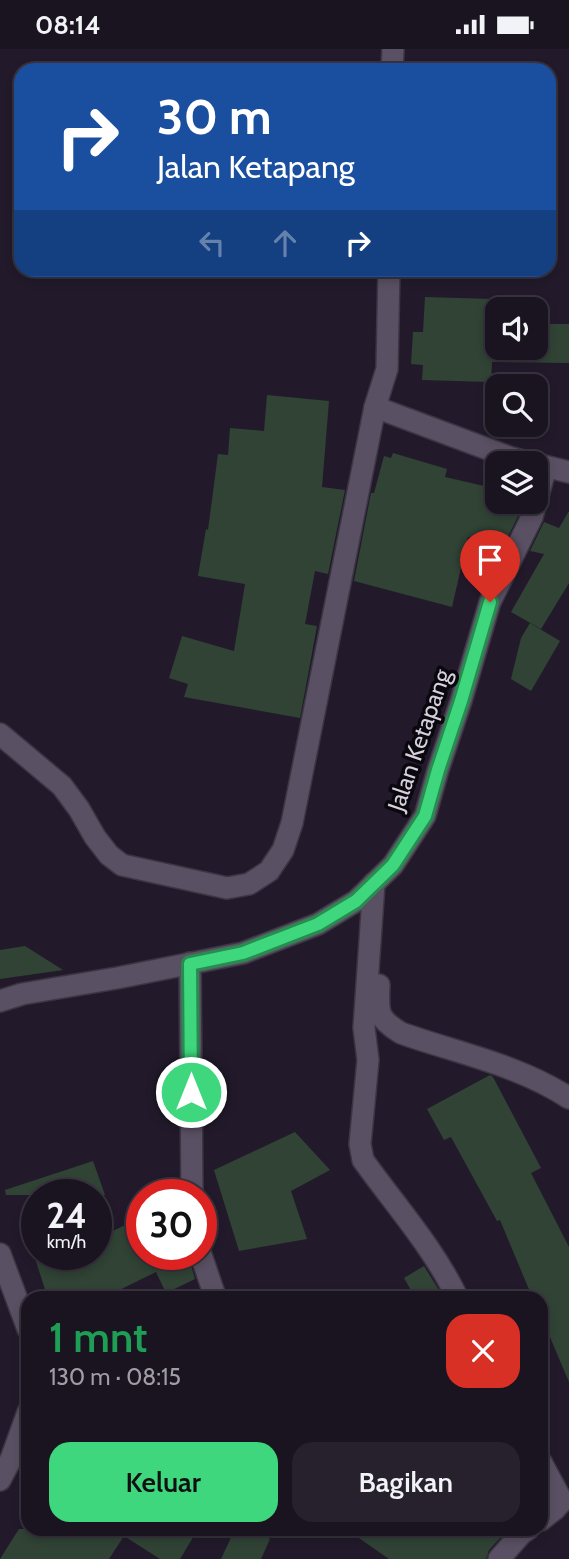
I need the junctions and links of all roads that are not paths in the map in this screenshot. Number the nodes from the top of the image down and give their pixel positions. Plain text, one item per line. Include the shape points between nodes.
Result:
1 (389, 277) edge
2 (375, 407) junction
3 (493, 451) edge
4 (548, 467) edge
5 (569, 473) edge
6 (532, 514) edge
7 (0, 734) edge
8 (380, 877) junction
9 (190, 964) junction
10 (0, 1001) edge
11 (569, 1098) edge
12 (192, 1179) edge
13 (0, 1254) edge
14 (206, 1270) edge
15 (213, 1291) edge
16 (454, 1291) edge
17 (21, 1310) edge
18 (21, 1431) edge
19 (548, 1475) edge
20 (0, 1480) edge
21 (548, 1515) edge
22 (519, 1536) edge
23 (499, 1559) edge

1 - 2 street via 387,369
2 - 3 street
2 - 7 street via 292,823 283,850 269,871 249,884 227,888 122,865 109,855 62,786
4 - 5 street
6 - 8 street, Jalan Ketapang via 490,602 425,816
8 - 9 street, Jalan Ketapang via 356,901 318,924 243,953
8 - 11 street via 378,1011 388,1026 513,1070
8 - 16 street via 364,1028 368,1060 360,1145 363,1160
9 - 10 street, Jalan Ketapang
9 - 12 street
13 - 17 street
14 - 15 street
18 - 20 street
19 - 21 street via 562,1501
22 - 23 street

